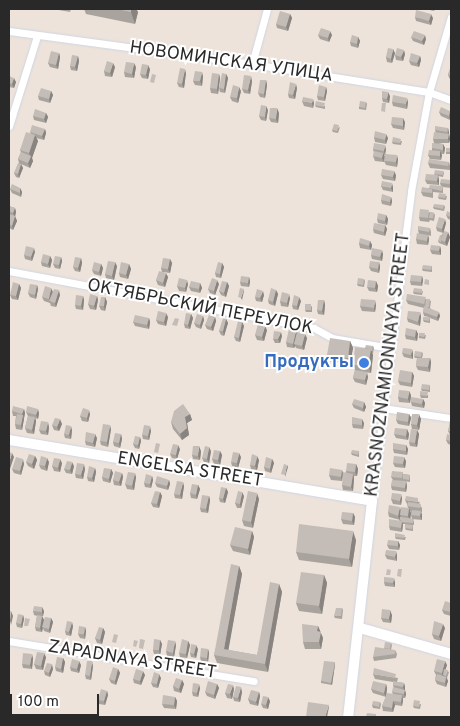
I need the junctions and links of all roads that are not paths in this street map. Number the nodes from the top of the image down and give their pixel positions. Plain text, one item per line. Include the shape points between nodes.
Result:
1 (267, 9) edge
2 (451, 17) edge
3 (9, 31) edge
4 (37, 36) junction
5 (252, 64) junction
6 (429, 92) junction
7 (451, 100) edge
8 (9, 126) edge
9 (9, 271) edge
10 (390, 348) junction
11 (383, 408) junction
12 (451, 418) edge
13 (9, 440) edge
14 (372, 501) junction
15 (360, 628) junction
16 (9, 641) edge
17 (451, 654) edge
18 (254, 681) dead end
19 (348, 717) edge

1 - 5 street
2 - 6 street, KRASNOZNAMIONNAYA STREET
3 - 4 street, НОВОМИНСКАЯ УЛИЦА
4 - 5 street, НОВОМИНСКАЯ УЛИЦА
4 - 8 street
5 - 6 street, НОВОМИНСКАЯ УЛИЦА
6 - 7 street, НОВОМИНСКАЯ УЛИЦА
6 - 10 street, KRASNOZNAMIONNAYA STREET via 411,191
9 - 10 street, ОКТЯБРЬСКИЙ ПЕРЕУЛОК via 314,328 332,338
10 - 11 street, KRASNOZNAMIONNAYA STREET
11 - 12 street
11 - 14 street, KRASNOZNAMIONNAYA STREET
13 - 14 main road, ENGELSA STREET
14 - 15 main road, KRASNOZNAMIONNAYA STREET
15 - 17 main road
15 - 19 main road, KRASNOZNAMIONNAYA STREET
16 - 18 street, ZAPADNAYA STREET

